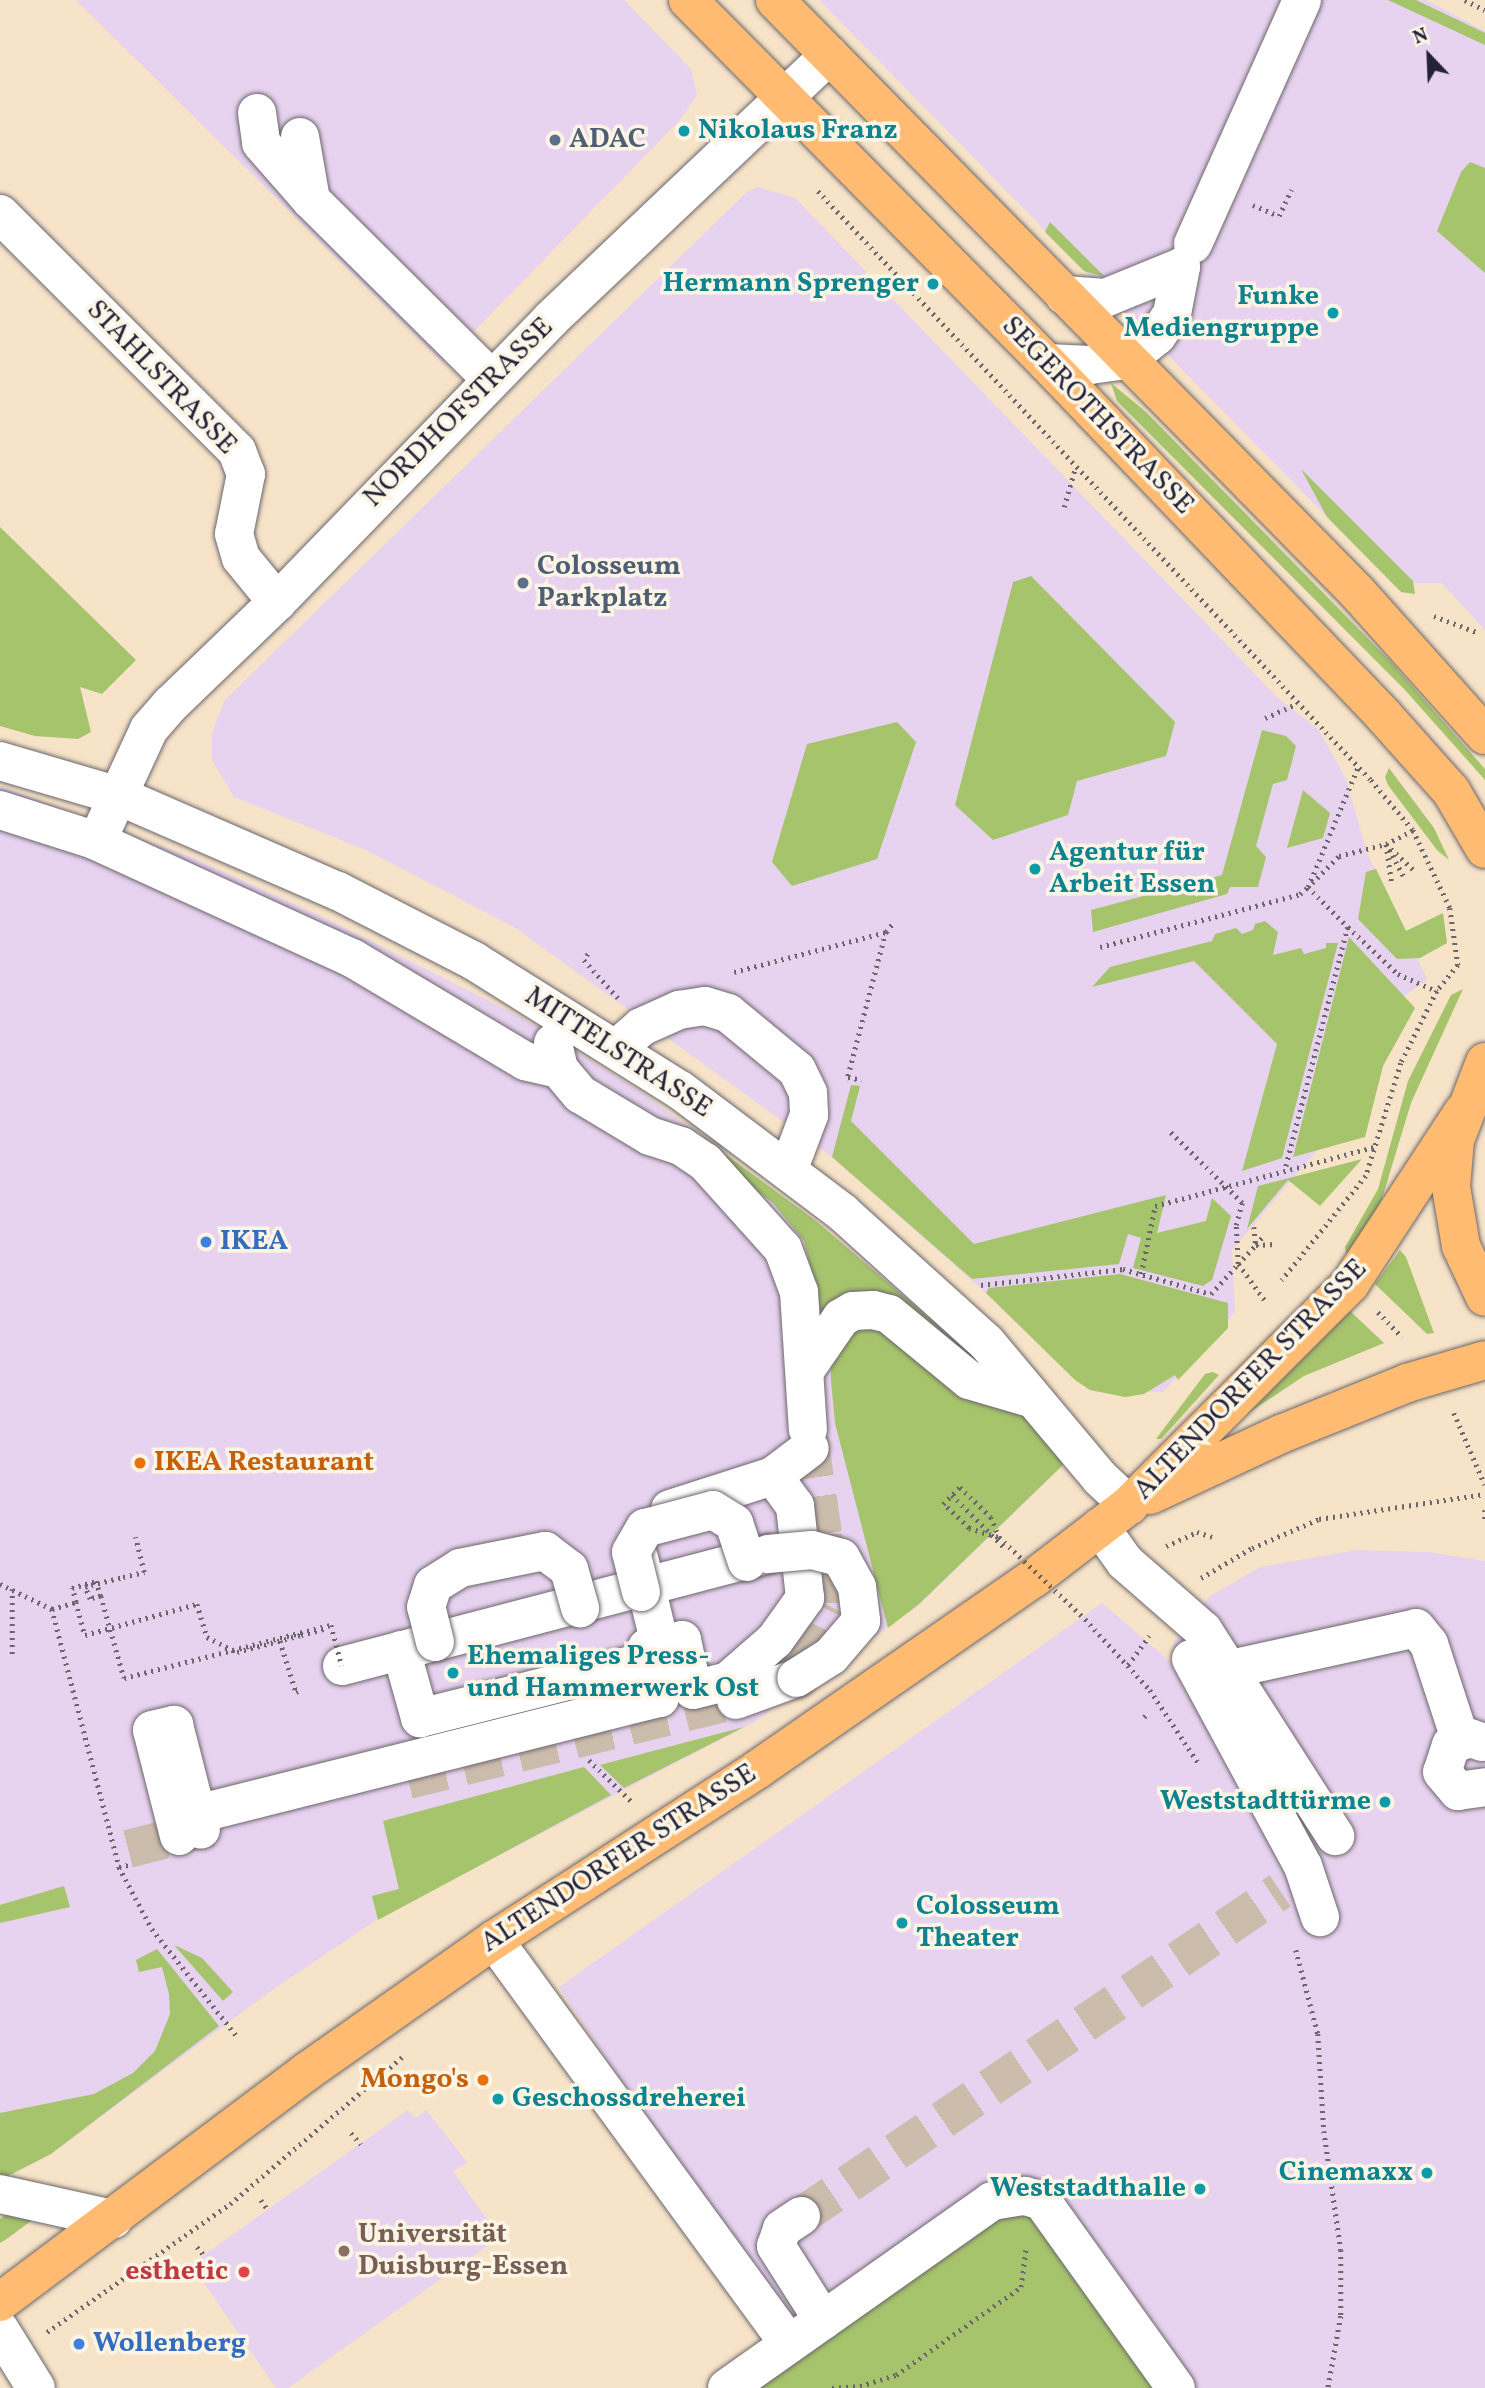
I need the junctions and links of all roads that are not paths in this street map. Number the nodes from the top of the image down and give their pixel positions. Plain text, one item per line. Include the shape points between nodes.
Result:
1 (688, 0) edge
2 (775, 0) edge
3 (1302, 0) edge
4 (829, 55) junction
5 (783, 95) junction
6 (257, 113) dead end
7 (300, 137) dead end
8 (311, 200) junction
9 (0, 214) edge
10 (1193, 244) dead end
11 (1064, 295) junction
12 (1127, 360) junction
13 (1047, 363) junction
14 (491, 379) junction
15 (277, 602) junction
16 (1485, 735) edge
17 (0, 761) edge
18 (119, 796) junction
19 (0, 810) edge
20 (97, 841) junction
21 (1485, 849) edge
22 (375, 910) junction
23 (352, 958) junction
24 (556, 1009) junction
25 (616, 1049) junction
26 (1485, 1062) edge
27 (559, 1069) junction
28 (680, 1090) junction
29 (1463, 1112) junction
30 (650, 1136) junction
31 (788, 1171) junction
32 (1485, 1297) edge
33 (1485, 1360) edge
34 (806, 1369) junction
35 (1030, 1398) junction
36 (773, 1476) junction
37 (1115, 1516) junction
38 (758, 1558) junction
39 (643, 1589) junction
40 (579, 1607) junction
41 (414, 1648) junction
42 (344, 1667) road end
43 (1214, 1673) junction
44 (736, 1700) dead end
45 (1473, 1741) edge
46 (1485, 1787) edge
47 (193, 1827) tunnel mouth
48 (1335, 1836) dead end
49 (1306, 1928) road end
50 (494, 1940) junction
51 (0, 2193) edge
52 (801, 2216) tunnel mouth
53 (113, 2219) junction
54 (0, 2302) edge
55 (823, 2320) junction
56 (7, 2342) edge
57 (789, 2344) junction
58 (36, 2388) edge
59 (727, 2388) edge
60 (1176, 2388) edge

1 - 5 main road, SEGEROTHSTRASSE
2 - 4 main road
3 - 10 street
4 - 5 street, NORDHOFSTRASSE
4 - 11 main road
5 - 13 main road, SEGEROTHSTRASSE
5 - 14 street, NORDHOFSTRASSE
6 - 8 street via 261,143
7 - 8 street
8 - 14 street
9 - 15 street, STAHLSTRASSE via 237,451 246,474 234,534 241,558
11 - 12 main road
11 - 12 street via 1105,298 1181,267 1172,314 1157,336
12 - 13 street via 1090,365
12 - 16 main road via 1357,592
13 - 21 main road, SEGEROTHSTRASSE via 1384,716 1451,791
14 - 15 street, NORDHOFSTRASSE
15 - 18 street, NORDHOFSTRASSE via 149,729
17 - 18 street, MITTELSTRASSE
18 - 20 street, NORDHOFSTRASSE
18 - 22 street, MITTELSTRASSE
19 - 20 street
20 - 23 street
22 - 23 street
22 - 24 street, MITTELSTRASSE
23 - 27 street via 525,1061
24 - 25 street, MITTELSTRASSE
24 - 27 street via 553,1039
25 - 28 street, MITTELSTRASSE
25 - 31 street via 641,1027 680,1010 705,1006 728,1013 789,1062 808,1093 804,1133
26 - 29 main road
27 - 30 street via 580,1094
28 - 30 street
28 - 31 street, MITTELSTRASSE
29 - 32 main road via 1452,1164 1453,1208 1461,1246
29 - 37 main road, ALTENDORFER STRASSE via 1350,1284
30 - 34 street via 681,1146 705,1163 783,1249 799,1292
31 - 35 street, MITTELSTRASSE via 843,1213 986,1342
33 - 37 main road, ALTENDORFER STRASSE via 1395,1388 1281,1434
34 - 35 street via 841,1318 853,1311 873,1310 890,1314 969,1380
34 - 36 street via 809,1439
35 - 37 street, MITTELSTRASSE
36 - 39 street, bridge via 674,1505 650,1529 638,1553
36 - 47 street via 795,1506 805,1598 775,1640 728,1681 693,1690 682,1640 647,1648 660,1698
37 - 43 street, MITTELSTRASSE via 1130,1568
37 - 50 main road, ALTENDORFER STRASSE via 780,1754
38 - 39 street
38 - 39 street, bridge via 732,1524 713,1512 648,1529 634,1553
38 - 44 street, bridge via 812,1550 841,1559 857,1587 861,1621 831,1656 796,1678
39 - 40 street
39 - 41 street
39 - 41 street via 660,1659 418,1721
40 - 41 street
40 - 41 street, bridge via 569,1569 545,1551 460,1568 433,1585
41 - 42 street
43 - 45 street via 1416,1628 1429,1644
43 - 48 street
43 - 49 street via 1303,1866
45 - 46 street via 1445,1753 1445,1779 1458,1791
50 - 53 main road, ALTENDORFER STRASSE via 306,2072
50 - 57 street
51 - 53 street
52 - 55 street via 782,2229 776,2246
53 - 54 main road, ALTENDORFER STRASSE
55 - 57 street
55 - 60 street via 992,2201 1025,2196 1042,2201
56 - 58 street
57 - 59 street

